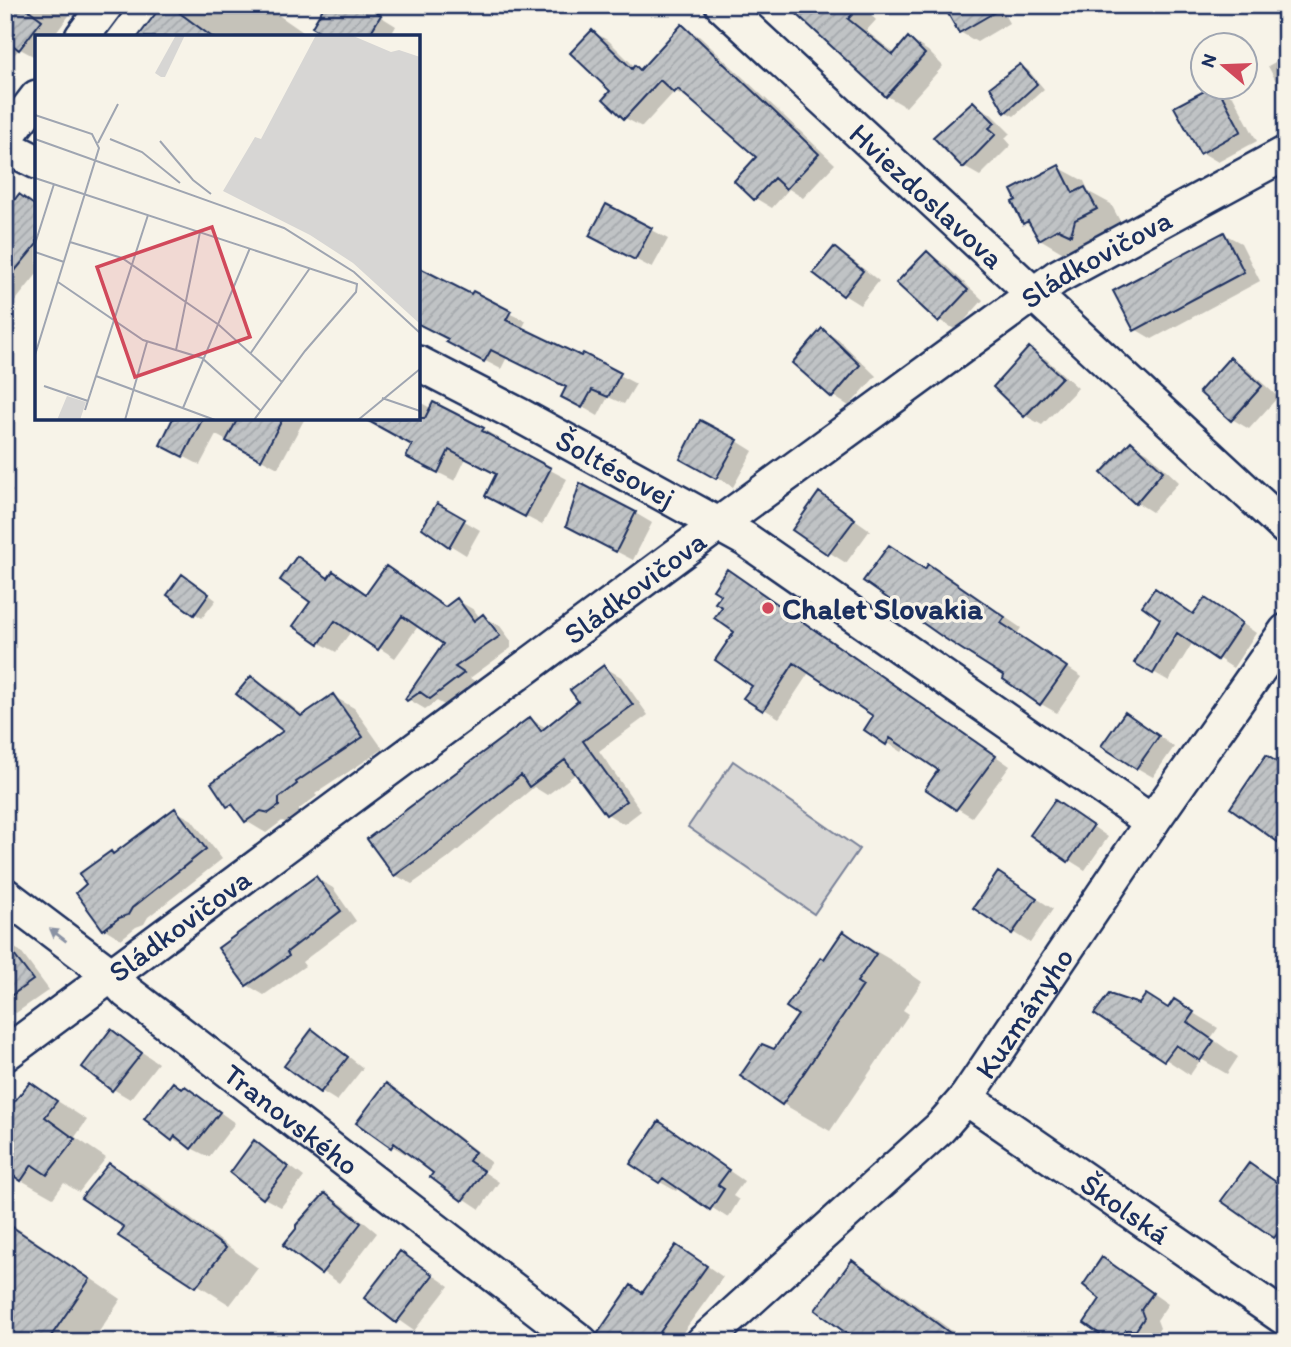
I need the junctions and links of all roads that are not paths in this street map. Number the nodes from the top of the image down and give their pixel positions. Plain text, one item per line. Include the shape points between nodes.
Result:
1 (106, 5) edge
2 (722, 5) edge
3 (84, 35) edge
4 (35, 100) edge
5 (5, 139) edge
6 (5, 146) edge
7 (1286, 153) edge
8 (35, 161) edge
9 (1034, 295) junction
10 (420, 364) edge
11 (719, 524) junction
12 (1286, 528) edge
13 (1286, 631) edge
14 (1152, 822) junction
15 (5, 895) edge
16 (111, 975) junction
17 (5, 1054) edge
18 (966, 1098) junction
19 (1286, 1319) edge
20 (581, 1342) edge
21 (703, 1342) edge

1 - 3 street
2 - 9 street, Hviezdoslavova
4 - 5 street
6 - 8 street
7 - 9 street, Sládkovičova via 1057,277
9 - 11 street, Sládkovičova
9 - 12 street, Hviezdoslavova
10 - 11 street, Šoltésovej
11 - 14 street, Šoltésovej
11 - 16 street, Sládkovičova
13 - 14 street, Kuzmányho
14 - 18 street, Kuzmányho
16 -> 15 street, Tranovského
16 - 17 street, Sládkovičova
16 - 20 street, Tranovského via 127,992
18 - 19 street, Školská
18 - 21 street, Kuzmányho via 940,1128

